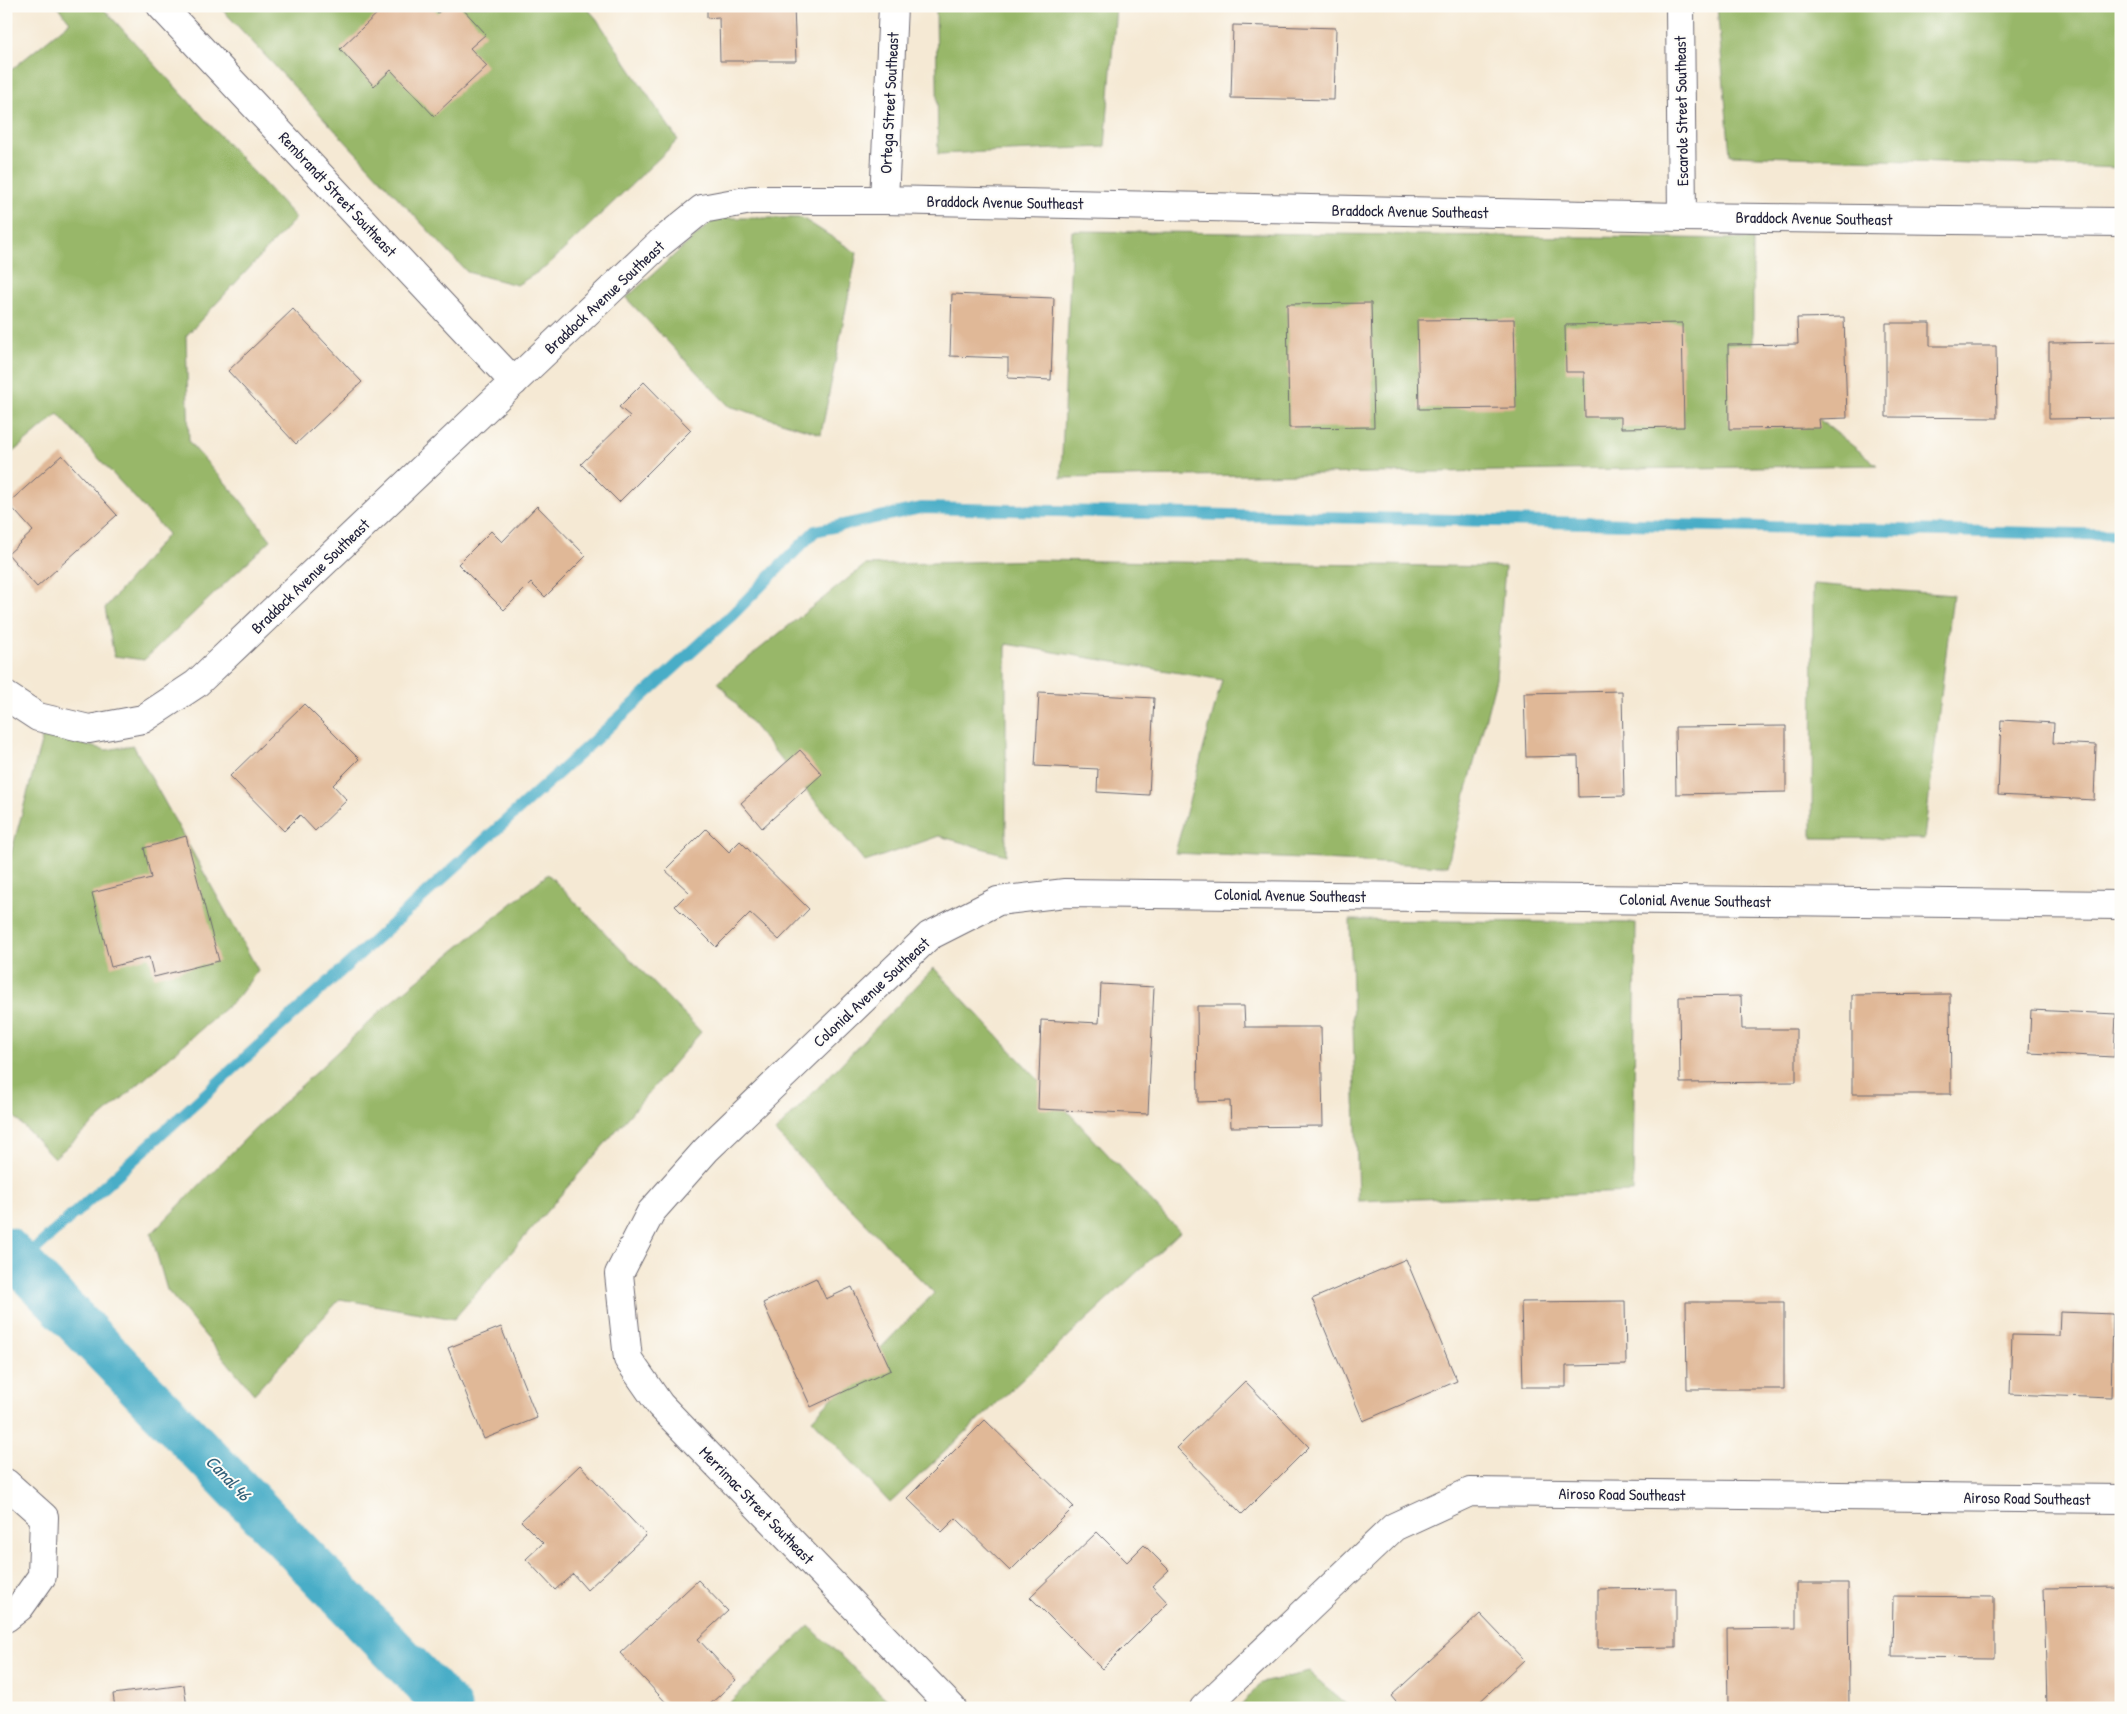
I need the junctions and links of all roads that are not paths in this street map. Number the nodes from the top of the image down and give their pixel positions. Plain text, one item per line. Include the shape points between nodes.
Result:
1 (161, 6) edge
2 (893, 6) edge
3 (1680, 6) edge
4 (884, 200) junction
5 (1682, 217) junction
6 (2121, 222) edge
7 (514, 382) junction
8 (6, 696) edge
9 (2121, 905) edge
10 (619, 1274) joint
11 (6, 1483) edge
12 (2121, 1499) edge
13 (6, 1618) edge
14 (952, 1708) edge
15 (1204, 1708) edge

1 - 7 street, Rembrandt Street Southeast
2 - 4 street, Ortega Street Southeast
3 - 5 street, Escarole Street Southeast
4 - 5 street, Braddock Avenue Southeast
4 - 7 street, Braddock Avenue Southeast via 751,200 702,209 660,243
5 - 6 street, Braddock Avenue Southeast
7 - 8 street, Braddock Avenue Southeast via 196,684 143,719 89,729 38,717
9 - 10 street, Colonial Avenue Southeast via 1065,893 998,901 929,936 706,1150 651,1212
10 - 14 street, Merrimac Street Southeast via 628,1359 660,1405
11 - 13 street via 44,1517 42,1576 20,1607
12 - 15 street, Airoso Road Southeast via 1470,1492 1394,1527

